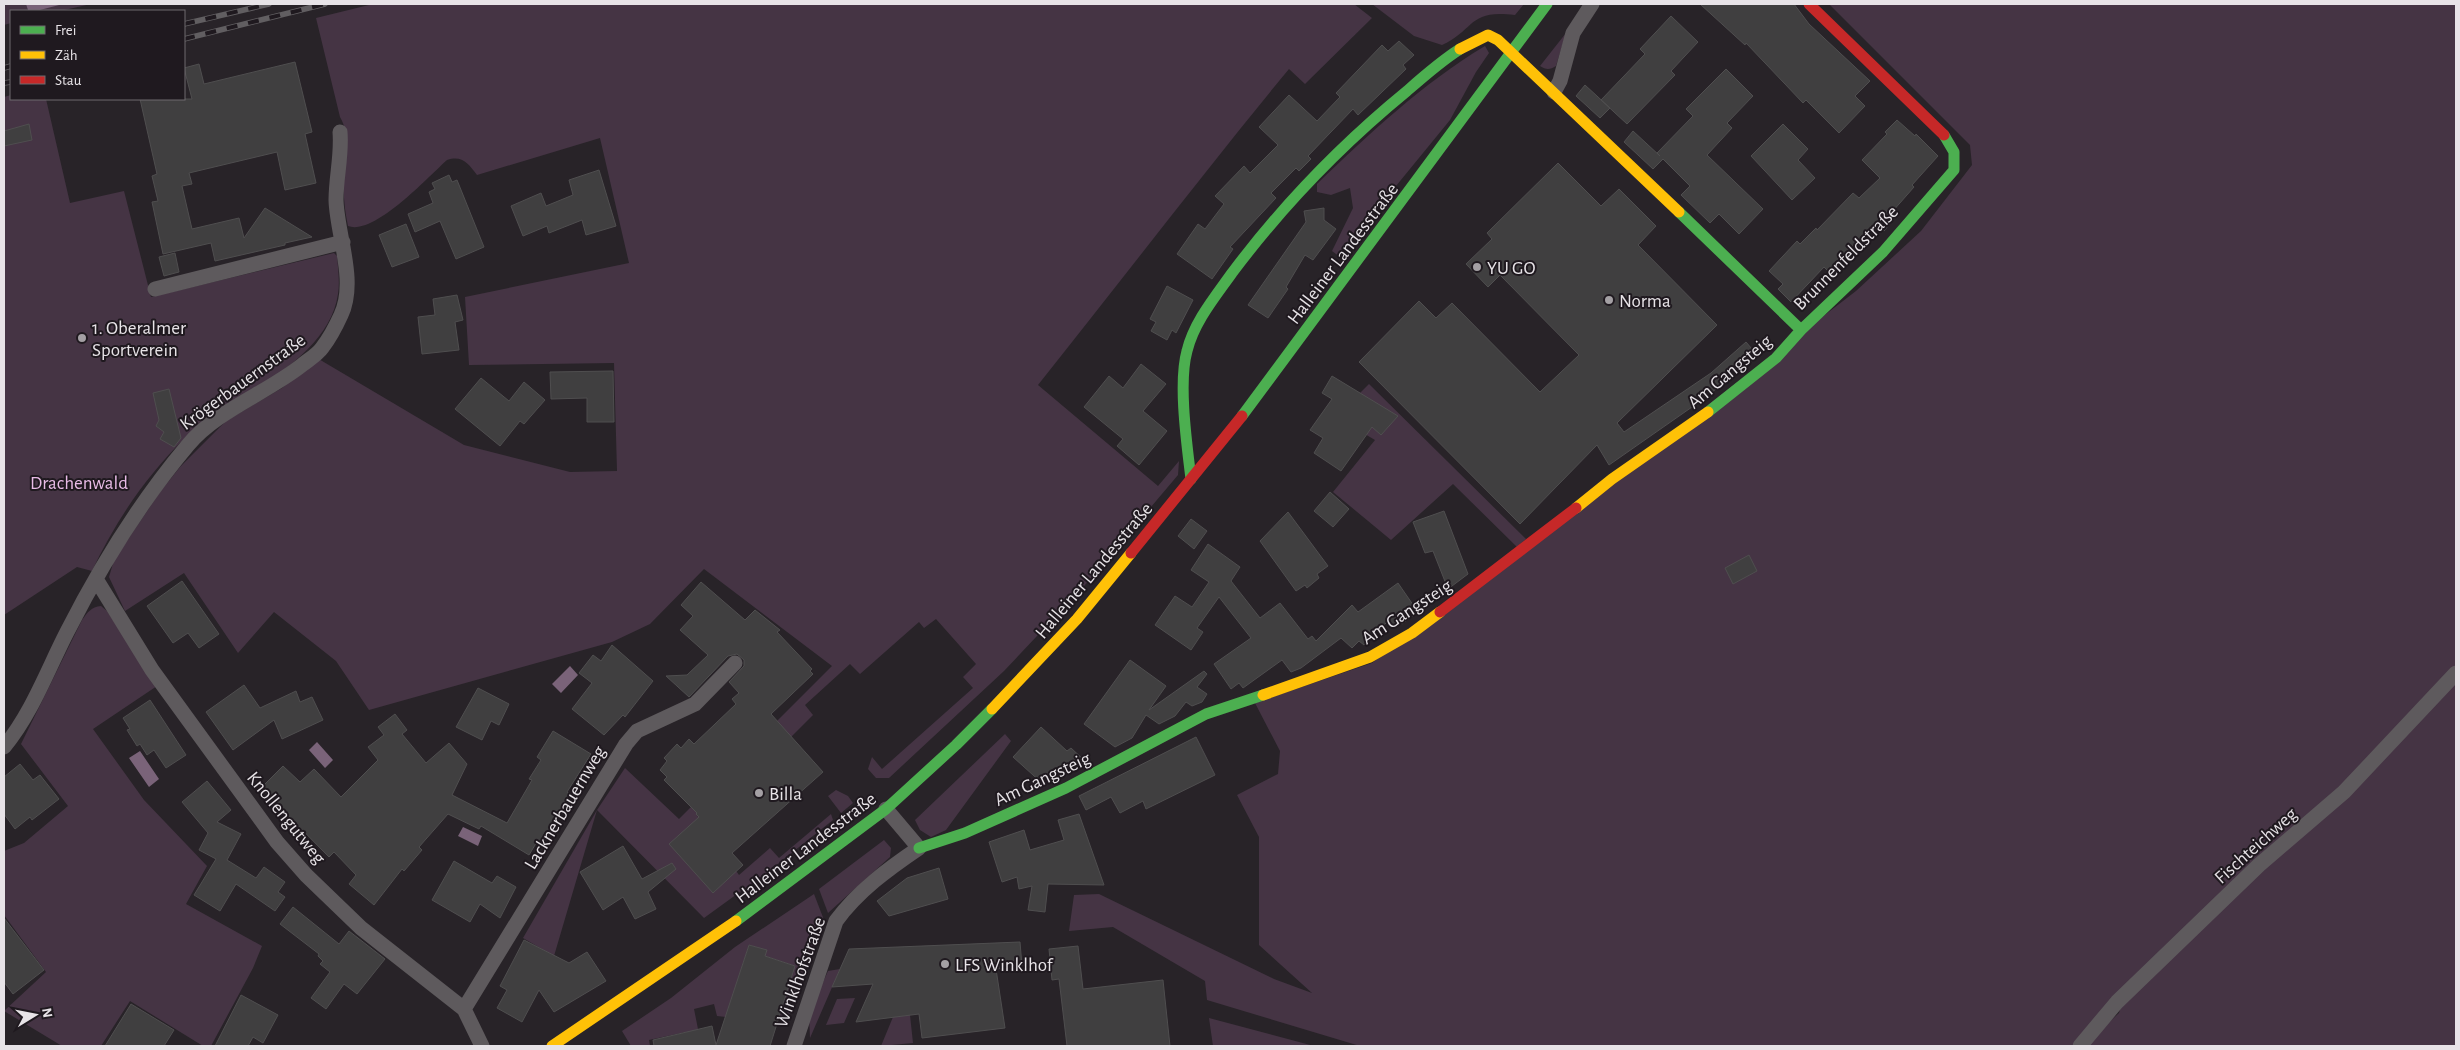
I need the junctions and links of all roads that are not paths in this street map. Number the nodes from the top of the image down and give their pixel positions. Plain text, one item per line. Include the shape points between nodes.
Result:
1 (1547, 4) edge
2 (1592, 4) edge
3 (1809, 4) edge
4 (1510, 54) junction
5 (1554, 92) junction
6 (340, 132) dead end
7 (343, 242) junction
8 (155, 288) dead end
9 (1801, 330) junction
10 (1191, 478) junction
11 (96, 579) junction
12 (735, 663) dead end
13 (2456, 673) edge
14 (4, 747) edge
15 (886, 809) junction
16 (919, 848) junction
17 (464, 1009) junction
18 (482, 1046) edge
19 (552, 1046) edge
20 (794, 1046) edge
21 (2080, 1046) edge

1 - 4 street, Halleiner Landesstraße
2 - 5 street via 1573,34
3 - 9 street, Brunnenfeldstraße via 1939,129 1952,144 1956,161 1954,170 1883,252
4 - 5 street, Brunnenfeldstraße
4 - 10 street, Halleiner Landesstraße via 1240,418
4 - 10 street, Brunnenfeldstraße via 1498,40 1488,35 1442,62 1355,136 1301,190 1242,259 1195,328 1186,352 1184,400
5 - 9 street, Brunnenfeldstraße
6 - 7 street, Krögerbauernstraße via 336,198
7 - 8 street
7 - 11 street, Krögerbauernstraße via 346,295 342,314 321,349 282,381 221,416 190,443 134,516
9 - 16 street, Am Gangsteig via 1776,358 1738,389 1612,479 1412,633 1370,657 1206,714 1066,788
10 - 15 street, Halleiner Landesstraße via 1047,652 956,745
11 - 14 street, Krögerbauernstraße via 19,729
11 - 17 street, Knollengutweg via 152,670 277,842 361,928
12 - 17 street, Lacknerbauernweg via 695,704 637,731 626,744
13 - 21 street, Fischteichweg via 2344,792 2259,865 2117,1002
15 - 16 street
15 - 19 street, Halleiner Landesstraße via 750,911
16 - 20 street, Winklhofstraße via 865,889 836,921
17 - 18 street, Knollengutweg

